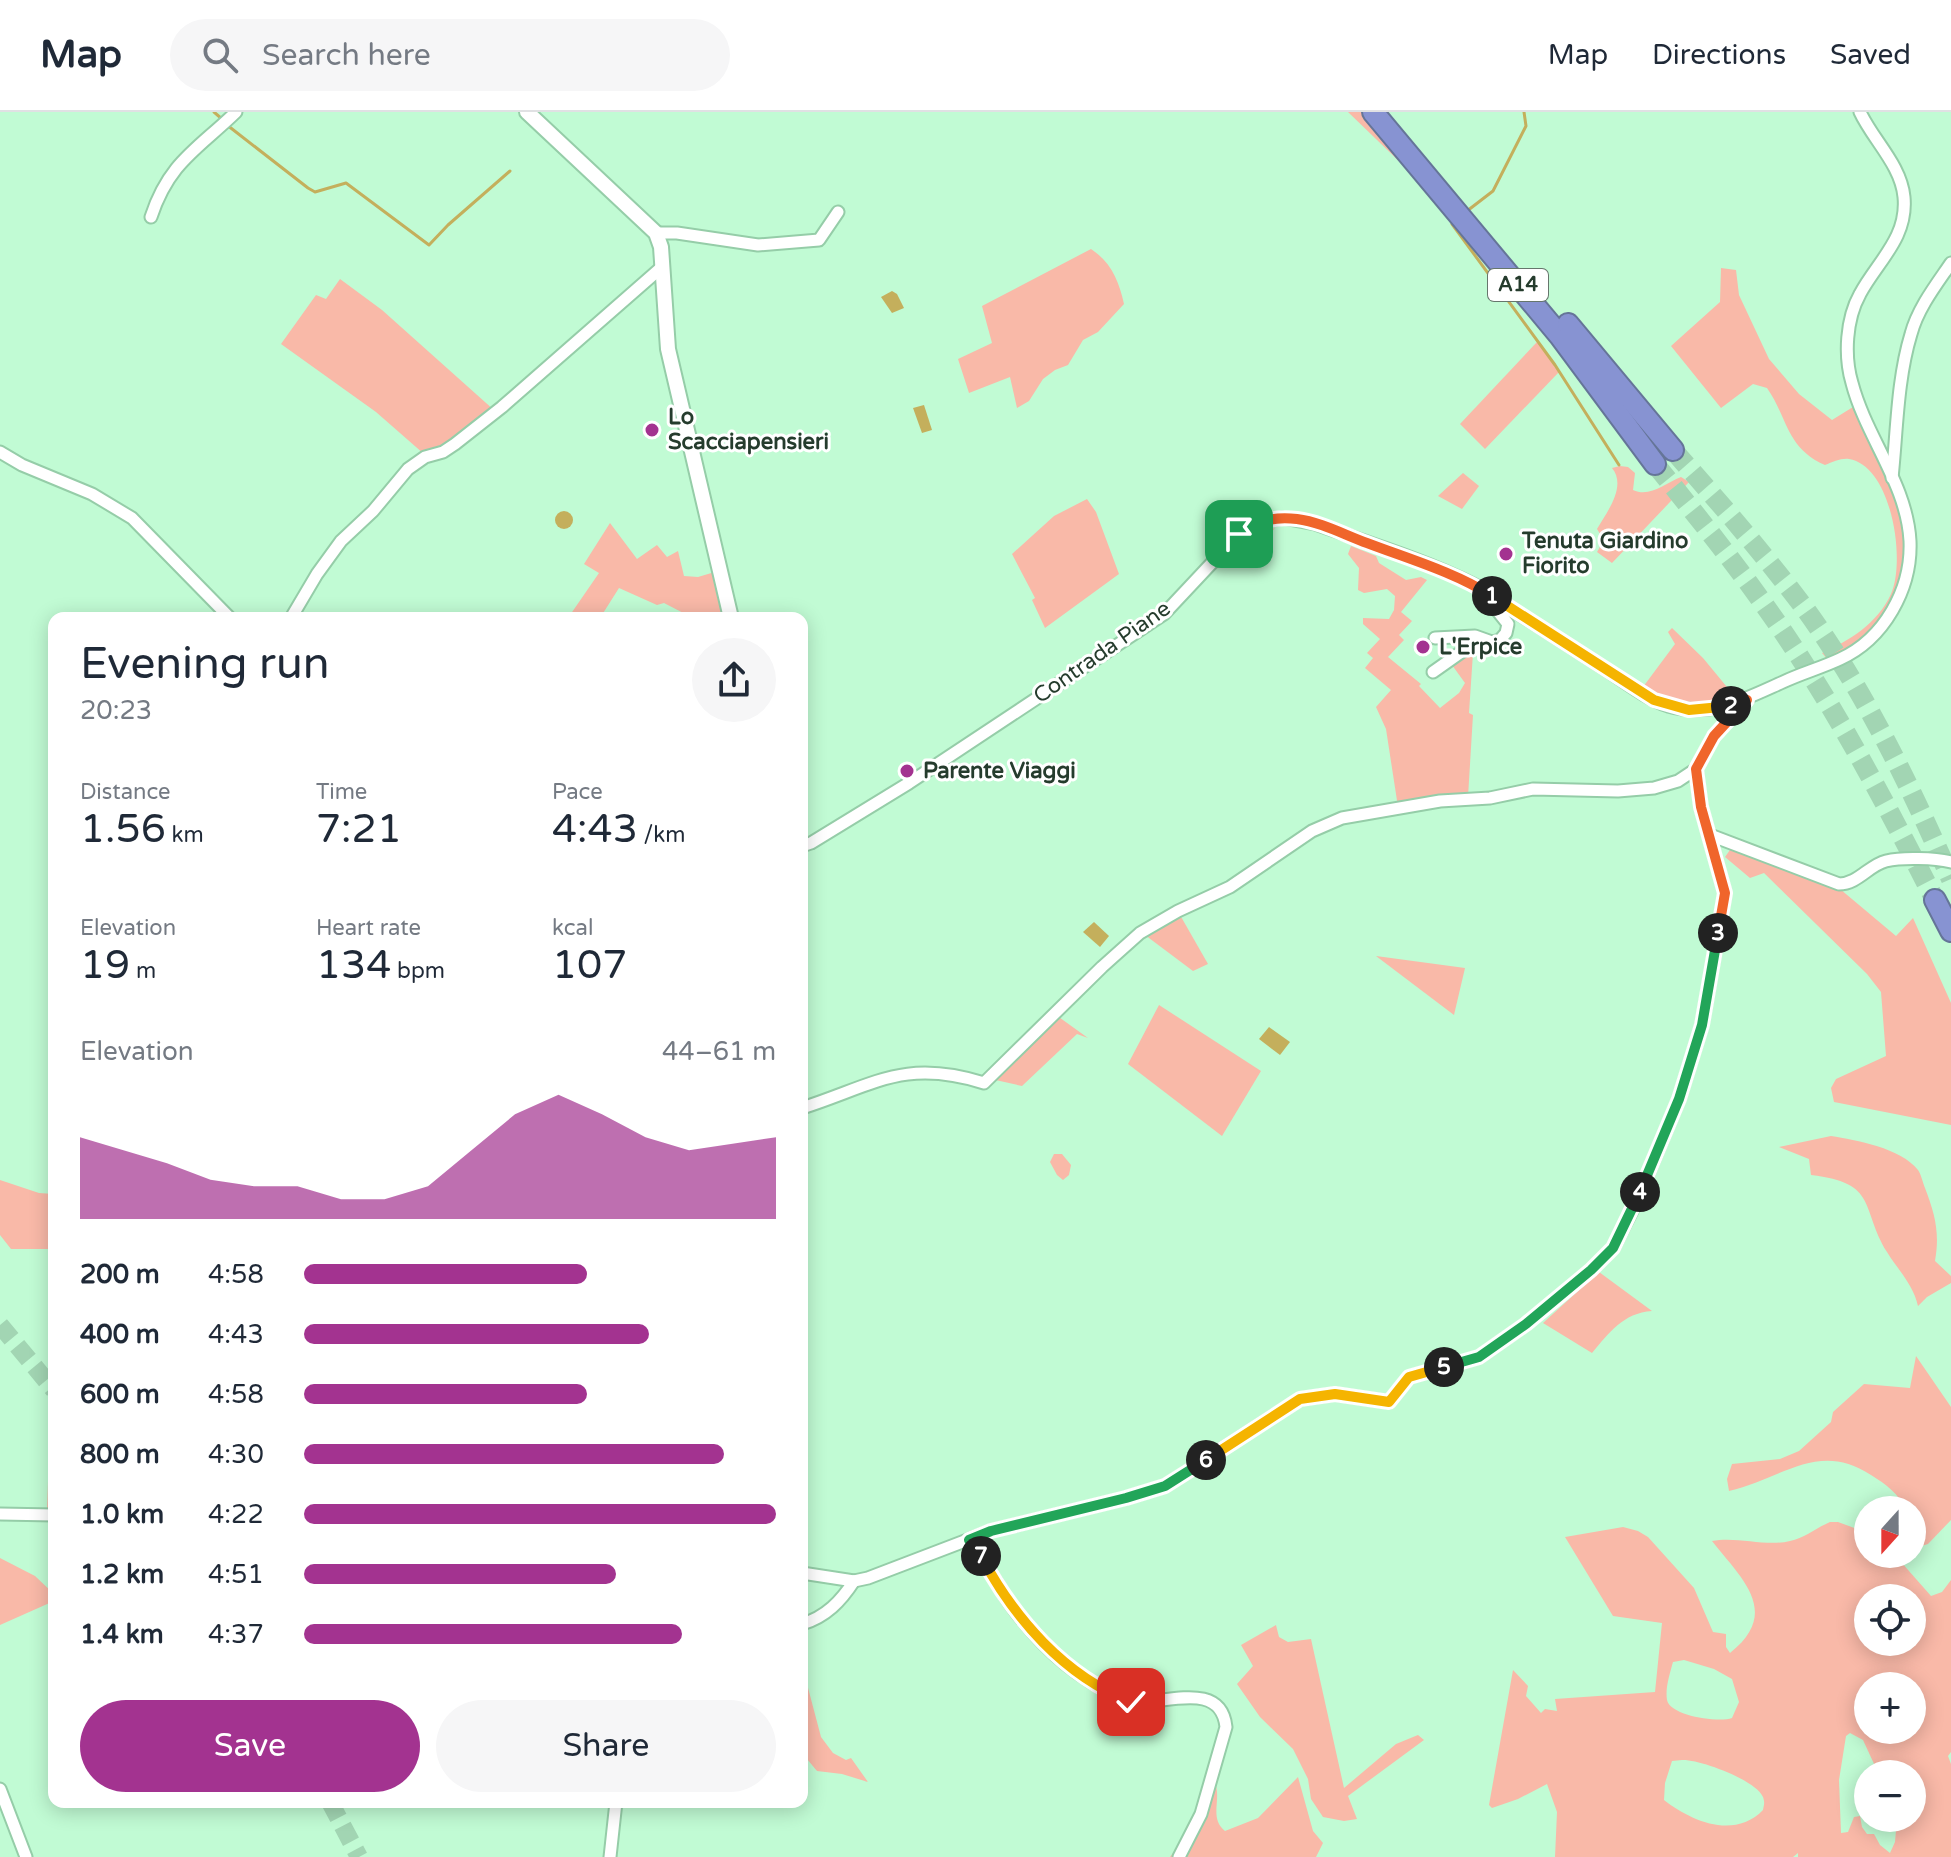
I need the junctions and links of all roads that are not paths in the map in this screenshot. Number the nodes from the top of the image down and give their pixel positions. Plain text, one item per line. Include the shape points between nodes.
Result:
1 (236, 112) edge
2 (527, 112) edge
3 (1373, 112) edge
4 (1389, 112) edge
5 (1860, 112) edge
6 (838, 212) dead end
7 (151, 217) dead end
8 (656, 233) junction
9 (1951, 263) edge
10 (662, 267) junction
11 (1673, 450) tunnel mouth
12 (0, 452) edge
13 (1655, 464) tunnel mouth
14 (1892, 478) junction
15 (1474, 585) junction
16 (224, 612) edge
17 (295, 612) edge
18 (730, 612) edge
19 (1435, 638) dead end
20 (1489, 642) junction
21 (1433, 672) dead end
22 (1747, 700) junction
23 (1696, 769) junction
24 (1710, 835) junction
25 (808, 844) edge
26 (1951, 862) edge
27 (1935, 900) tunnel mouth
28 (1951, 931) edge
29 (808, 1106) edge
30 (0, 1514) edge
31 (48, 1515) edge
32 (969, 1540) junction
33 (808, 1574) edge
34 (854, 1581) junction
35 (808, 1621) edge
36 (0, 1789) edge
37 (615, 1808) edge
38 (26, 1857) edge
39 (610, 1857) edge
40 (1179, 1857) edge

1 - 7 street via 183,158
2 - 8 street
3 - 13 highway, A14 via 1560,336
4 - 11 highway, A14
5 - 14 street, Contrada Piane via 1896,172 1904,198 1895,242 1859,294 1848,345 1860,409
6 - 8 street via 819,240 807,242 758,245
8 - 10 street
9 - 14 street via 1911,333
10 - 17 street via 490,416 443,452 408,469 341,541
10 - 18 street via 668,349
12 - 16 street via 132,518
14 - 22 street, Contrada Piane via 1908,526 1910,554 1892,611 1849,654
15 - 20 street via 1508,624 1500,640
15 - 22 street, Contrada Piane via 1654,700 1704,710
15 - 25 street, Contrada Piane via 1299,519 1254,523 1164,614
19 - 20 street via 1475,636
20 - 21 street via 1467,648
22 - 23 street, Contrada Piane via 1714,736
23 - 24 street
23 - 29 street via 1654,788 1533,789 1342,818 1312,831 1230,887 1140,933 984,1083 925,1071 879,1079
24 - 26 street via 1839,884 1884,861
24 - 32 street via 1725,893 1702,1025 1679,1099 1635,1205 1613,1248 1591,1270 1479,1357 1409,1377 1389,1402 1335,1394 1300,1399 1165,1486
27 - 28 highway
30 - 31 street
32 - 34 street
32 - 40 street via 1019,1617 1088,1681 1131,1702 1200,1698 1224,1714 1226,1727 1201,1814
33 - 34 street
34 - 35 street via 827,1612
36 - 38 street
37 - 39 street

